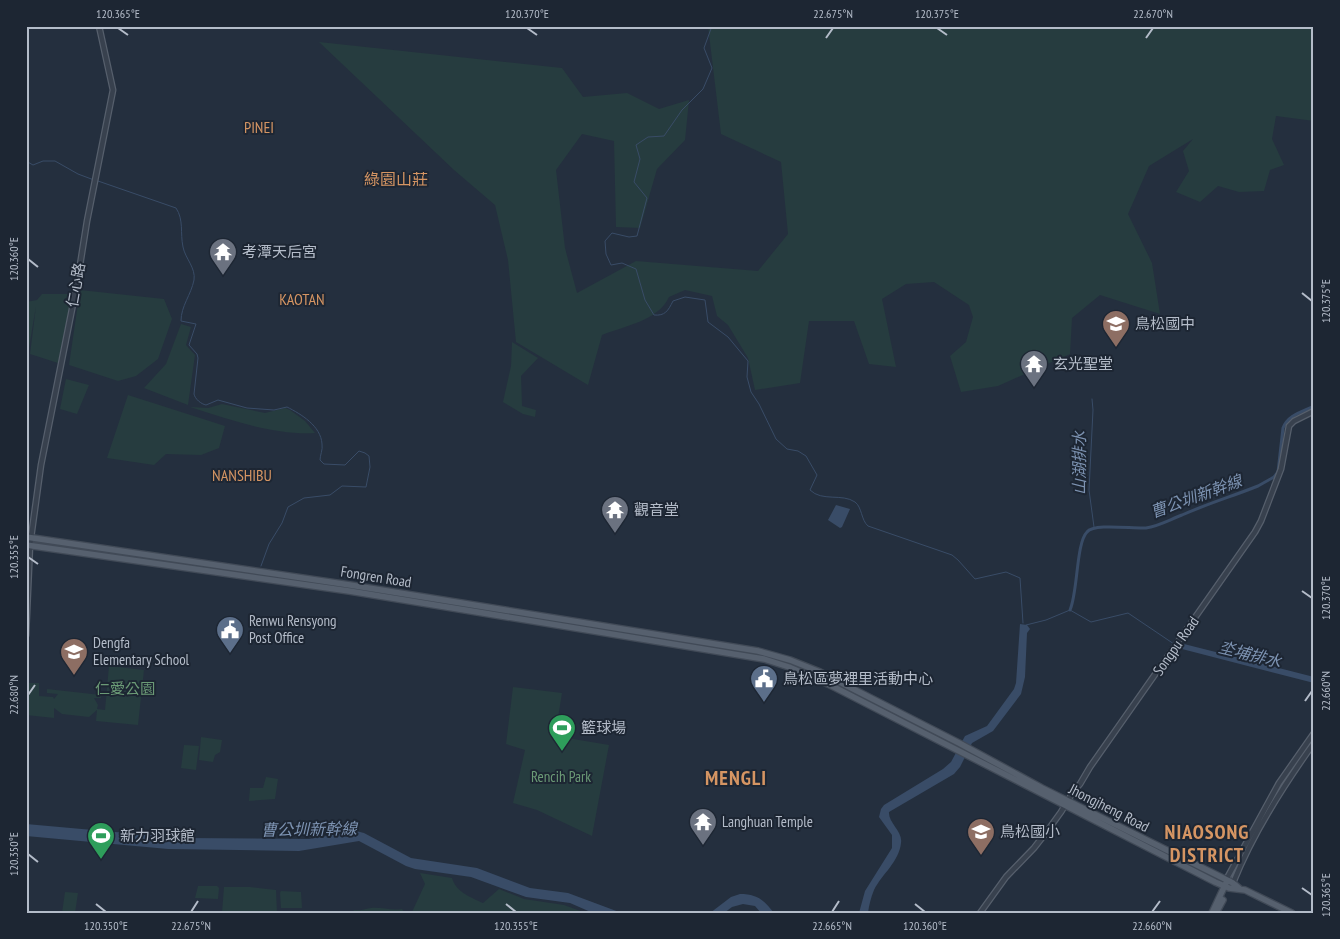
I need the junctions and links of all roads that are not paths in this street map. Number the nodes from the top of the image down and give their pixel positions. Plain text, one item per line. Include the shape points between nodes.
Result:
1 (99, 26) edge
2 (1314, 411) edge
3 (28, 537) edge
4 (28, 545) edge
5 (26, 635) edge
6 (1313, 735) edge
7 (1314, 743) edge
8 (958, 746) junction
9 (1066, 803) junction
10 (1228, 884) junction
11 (980, 913) edge
12 (1212, 913) edge
13 (1216, 913) edge
14 (1292, 913) edge

1 - 3 street, 仁心路 via 113,90
2 - 9 street, Songpu Road via 1289,426 1281,469 1255,532
3 - 4 street, 仁心路
3 - 8 main road, Fongren Road via 350,585 770,654 818,671
4 - 5 street, 仁心路
4 - 8 main road, Fongren Road via 348,591 764,659 828,684
6 - 10 street via 1279,783
7 - 10 street via 1293,772
8 - 9 main road, Jhongjheng Road
9 - 10 main road, Jhongjheng Road
9 - 11 street, Songpu Road via 1034,848 1006,877
10 - 12 main road
10 - 13 main road
10 - 14 main road, Jhongjheng Road

